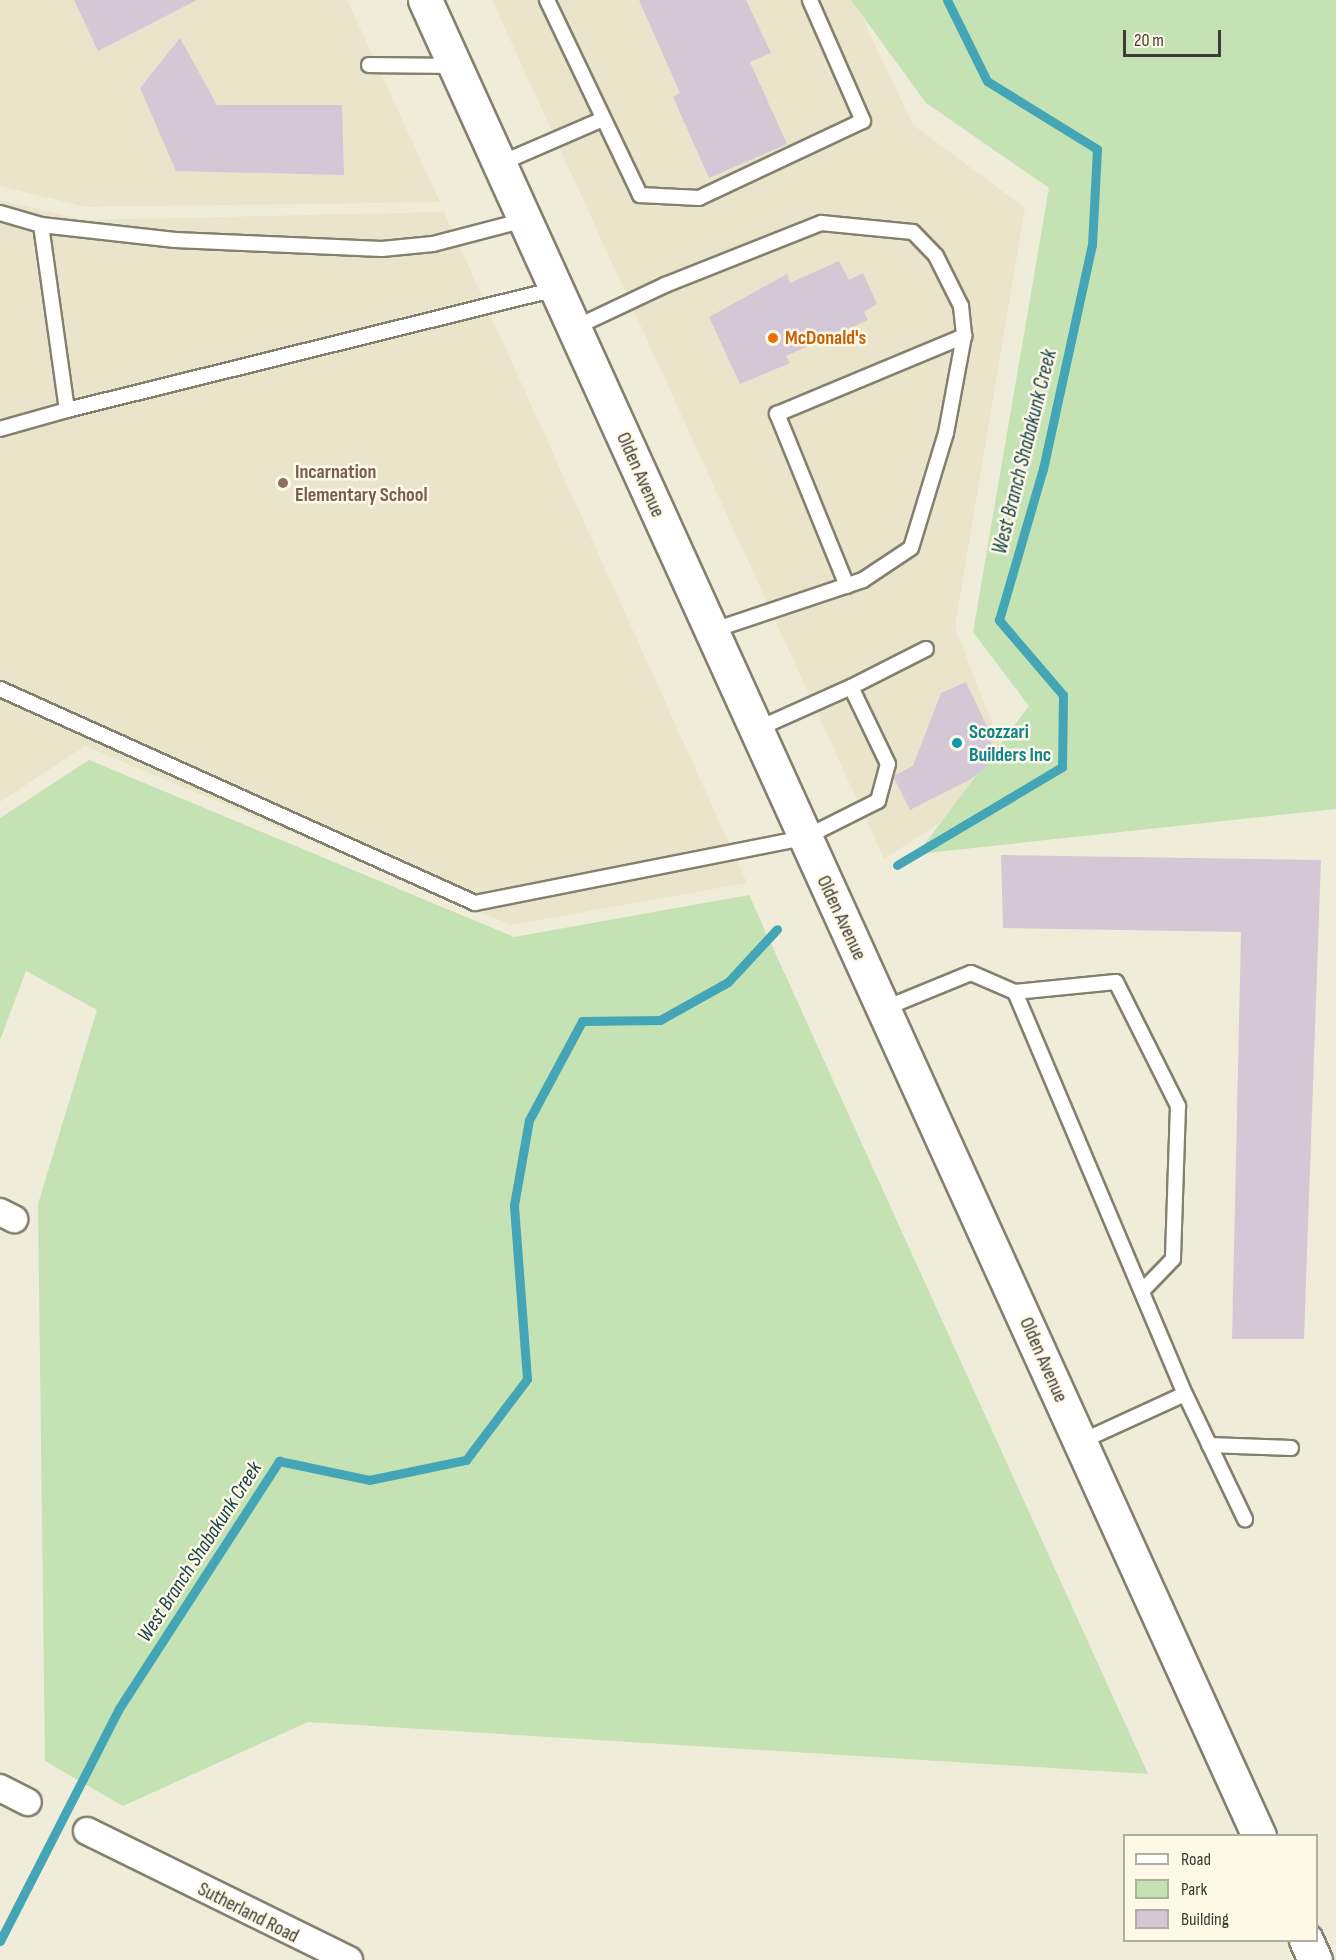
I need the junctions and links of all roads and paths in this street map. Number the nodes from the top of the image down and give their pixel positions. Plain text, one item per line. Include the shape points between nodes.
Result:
1 (425, 0) edge
2 (547, 0) edge
3 (810, 0) edge
4 (369, 65) dead end
5 (455, 66) junction
6 (603, 119) junction
7 (499, 164) junction
8 (0, 213) edge
9 (525, 220) junction
10 (41, 225) junction
11 (556, 289) junction
12 (574, 328) junction
13 (964, 336) junction
14 (67, 410) junction
15 (0, 429) edge
16 (847, 586) junction
17 (711, 631) junction
18 (926, 650) dead end
19 (851, 687) junction
20 (0, 689) edge
21 (755, 730) junction
22 (804, 838) junction
23 (1016, 992) junction
24 (884, 1009) junction
25 (1142, 1291) junction
26 (1185, 1394) junction
27 (1080, 1442) junction
28 (1209, 1444) junction
29 (1291, 1449) dead end
30 (1245, 1519) dead end
31 (0, 1788) edge
32 (28, 1802) dead end
33 (87, 1832) dead end
34 (1258, 1834) edge
35 (1306, 1942) edge
36 (349, 1960) edge
37 (1315, 1960) edge

1 - 5 main road, Olden Avenue
2 - 6 lane
3 - 6 lane via 863,121 699,198 640,195
4 - 5 lane
5 - 7 main road, Olden Avenue
6 - 7 lane
7 - 9 main road, Olden Avenue
8 - 10 lane
9 - 10 lane via 433,244 382,249 174,240
9 - 11 main road, Olden Avenue
10 - 14 lane
11 - 12 main road, Olden Avenue
11 - 14 lane
12 - 13 lane via 776,239 821,223 856,223 913,231 936,256 961,306
12 - 17 main road, Olden Avenue
13 - 16 lane via 946,433 911,548
13 - 16 lane via 777,414
14 - 15 lane
16 - 17 lane
17 - 21 main road, Olden Avenue
18 - 19 lane
19 - 21 lane
19 - 22 lane via 888,764 878,801
20 - 22 lane via 476,903
21 - 22 main road, Olden Avenue
22 - 24 main road, Olden Avenue
23 - 24 lane via 971,973
23 - 25 lane
23 - 25 lane via 1116,982 1178,1106 1173,1259
24 - 27 main road, Olden Avenue
25 - 26 lane
26 - 27 lane
26 - 28 lane
27 - 34 main road, Olden Avenue
28 - 29 lane
28 - 30 lane
31 - 32 street
33 - 36 street, Sutherland Road
35 - 37 main road

